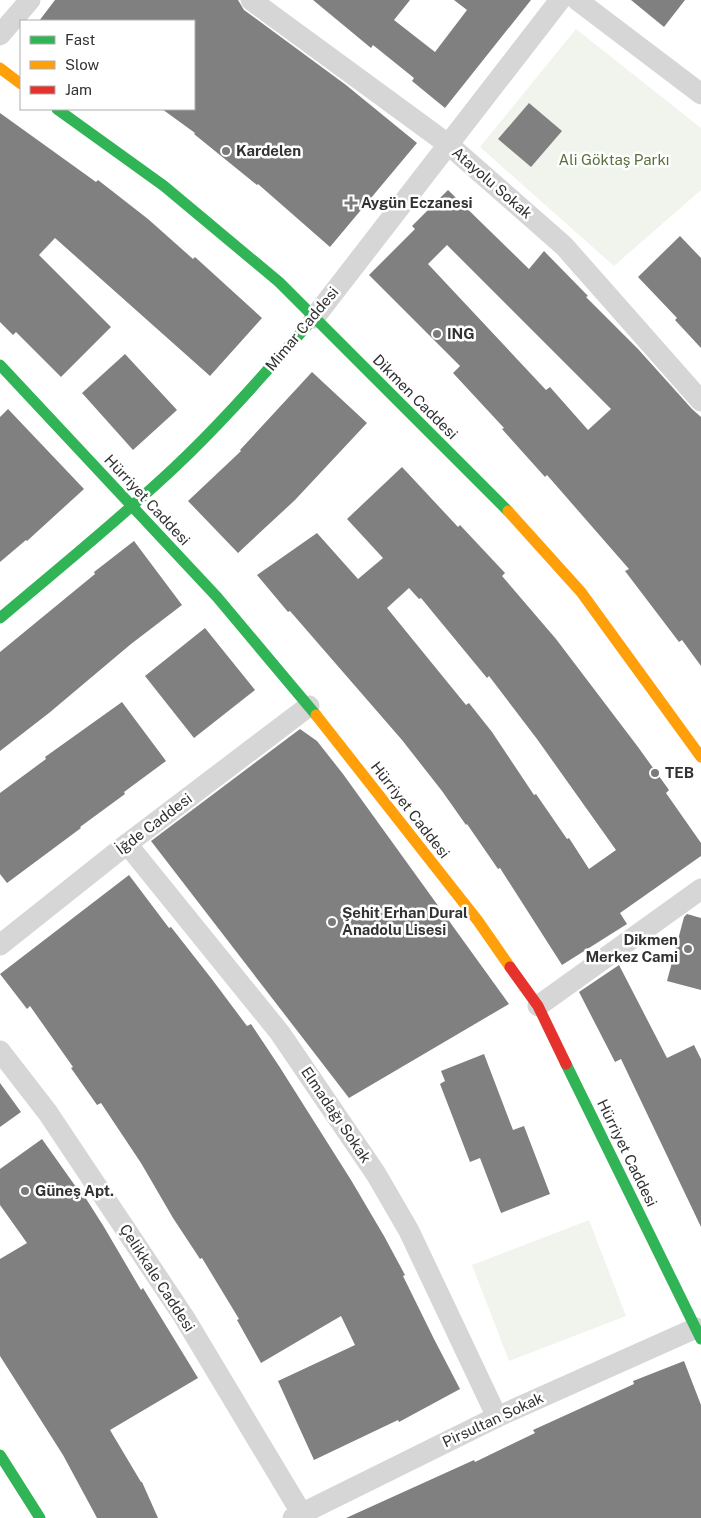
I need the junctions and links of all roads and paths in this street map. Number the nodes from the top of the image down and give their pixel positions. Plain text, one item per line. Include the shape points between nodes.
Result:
1 (30, 0) edge
2 (251, 0) edge
3 (560, 0) edge
4 (577, 0) edge
5 (0, 35) edge
6 (0, 68) edge
7 (20, 83) edge
8 (701, 94) edge
9 (58, 110) edge
10 (449, 145) junction
11 (314, 318) junction
12 (0, 365) edge
13 (701, 401) edge
14 (132, 507) junction
15 (0, 618) edge
16 (309, 706) junction
17 (701, 757) edge
18 (127, 844) junction
19 (701, 889) edge
20 (0, 945) edge
21 (538, 1006) junction
22 (0, 1051) edge
23 (699, 1333) edge
24 (497, 1417) junction
25 (0, 1455) edge
26 (297, 1516) edge
27 (40, 1518) edge

1 - 5 street
2 - 10 street, Atayolu Sokak
3 - 10 street, Mimar Caddesi
4 - 8 street
6 - 7 main road
9 - 11 main road, Dikmen Caddesi via 164,186 279,282
10 - 11 street, Mimar Caddesi
10 - 13 street, Atayolu Sokak via 564,246
11 - 14 main road, Mimar Caddesi via 220,421
11 - 17 main road, Dikmen Caddesi via 514,517 581,592
12 - 14 main road, Hürriyet Caddesi
14 - 15 main road, Mimar Caddesi
14 - 16 main road, Hürriyet Caddesi via 218,597
16 - 18 street, İğde Caddesi
16 - 21 main road, Hürriyet Caddesi via 478,921
18 - 20 street, İğde Caddesi
18 - 24 street, Elmadağı Sokak via 280,1033 376,1174 409,1231
19 - 21 street
21 - 23 main road, Hürriyet Caddesi
22 - 26 street, Çelikkale Caddesi via 48,1113 184,1317
23 - 24 street, Pirsultan Sokak
24 - 26 street, Pirsultan Sokak
25 - 27 main road

